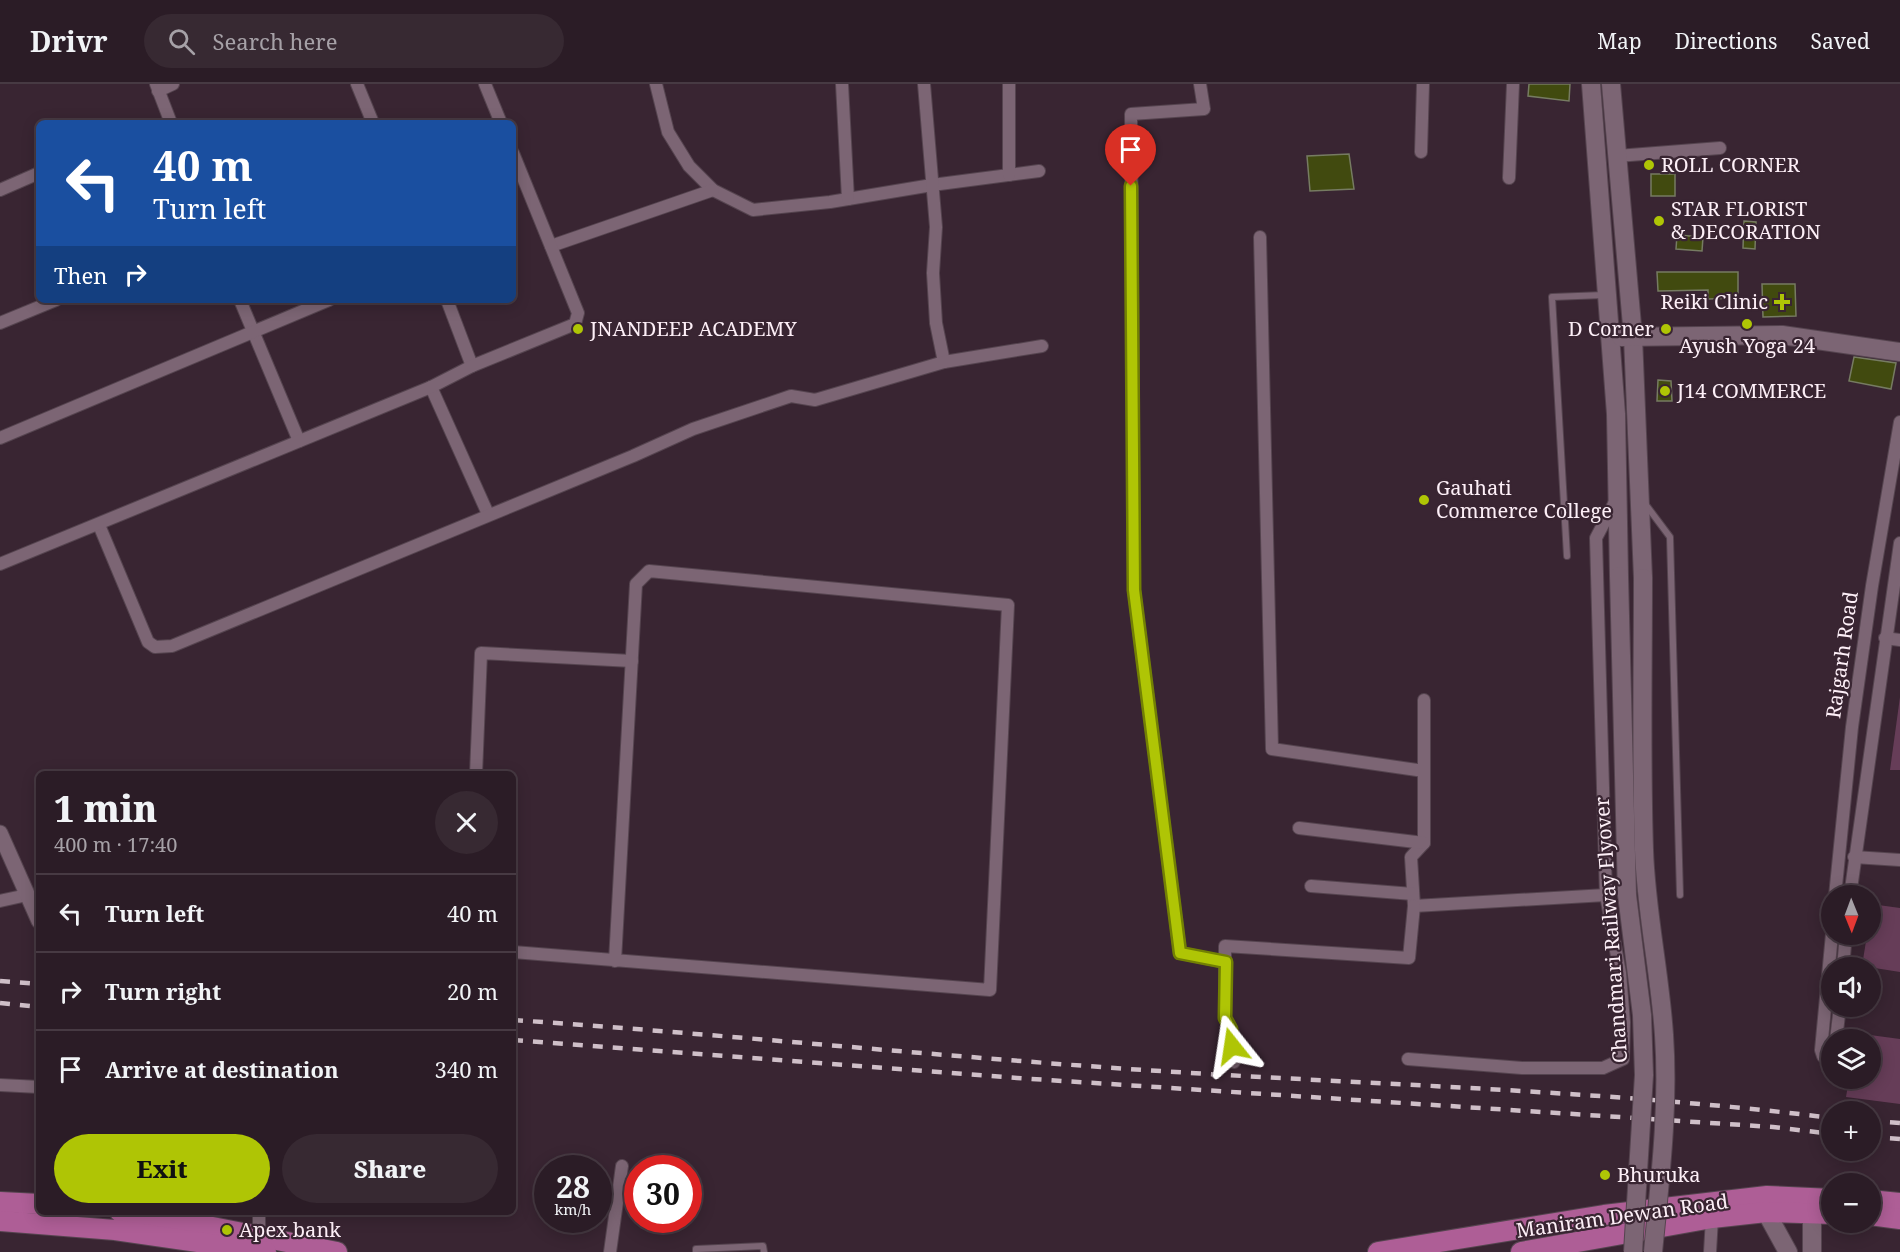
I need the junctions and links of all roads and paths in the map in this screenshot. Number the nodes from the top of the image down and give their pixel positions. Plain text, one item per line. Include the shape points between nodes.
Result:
1 (173, 84) edge
2 (357, 84) edge
3 (485, 84) edge
4 (656, 84) edge
5 (842, 84) edge
6 (924, 84) edge
7 (1009, 84) edge
8 (1200, 84) edge
9 (1423, 84) edge
10 (1513, 84) edge
11 (1591, 84) edge
12 (1611, 84) edge
13 (157, 87) edge
14 (166, 120) edge
15 (372, 120) edge
16 (500, 120) edge
17 (1720, 148) dead end
18 (1421, 152) dead end
19 (1617, 156) junction
20 (516, 160) edge
21 (1039, 171) dead end
22 (36, 174) edge
23 (1010, 175) junction
24 (1509, 178) dead end
25 (932, 184) junction
26 (0, 190) edge
27 (713, 190) junction
28 (848, 199) junction
29 (1260, 237) dead end
30 (551, 246) junction
31 (1608, 295) junction
32 (49, 303) edge
33 (241, 303) edge
34 (322, 303) edge
35 (448, 303) edge
36 (0, 323) edge
37 (252, 332) junction
38 (1611, 337) junction
39 (1633, 337) junction
40 (1042, 346) dead end
41 (1900, 352) edge
42 (944, 362) junction
43 (472, 366) junction
44 (431, 387) junction
45 (1900, 423) edge
46 (0, 438) edge
47 (299, 441) junction
48 (1638, 447) junction
49 (1617, 448) junction
50 (1618, 496) junction
51 (1640, 498) junction
52 (488, 514) junction
53 (99, 525) junction
54 (1900, 543) edge
55 (1568, 556) dead end
56 (0, 564) edge
57 (1885, 638) junction
58 (1900, 640) edge
59 (632, 661) junction
60 (1424, 700) dead end
61 (476, 771) edge
62 (1424, 771) junction
63 (1299, 828) dead end
64 (0, 833) edge
65 (1424, 843) junction
66 (1854, 857) junction
67 (1900, 860) edge
68 (1836, 885) edge
69 (1851, 885) edge
70 (1311, 886) dead end
71 (27, 895) junction
72 (1606, 895) junction
73 (1680, 895) dead end
74 (1413, 900) junction
75 (0, 901) edge
76 (36, 914) edge
77 (1831, 945) edge
78 (516, 952) edge
79 (615, 960) junction
80 (1226, 962) junction
81 (1823, 1029) edge
82 (1408, 1059) dead end
83 (1234, 1062) dead end
84 (0, 1085) edge
85 (36, 1087) edge
86 (622, 1166) dead end
87 (1881, 1201) edge
88 (0, 1202) edge
89 (1900, 1203) edge
90 (36, 1204) edge
91 (1766, 1204) junction
92 (1818, 1204) edge
93 (259, 1215) edge
94 (1881, 1216) edge
95 (117, 1218) edge
96 (1713, 1218) junction
97 (1900, 1219) edge
98 (0, 1221) edge
99 (261, 1247) edge
100 (1450, 1247) edge
101 (338, 1252) edge
102 (610, 1252) edge
103 (696, 1252) edge
104 (764, 1252) edge
105 (1378, 1252) edge
106 (1521, 1252) edge
107 (1633, 1252) edge
108 (1653, 1252) edge
109 (1710, 1252) edge
110 (1788, 1252) edge
111 (1812, 1252) edge

1 - 13 street
2 - 15 street
3 - 16 street
4 - 27 street via 668,132 689,166
5 - 28 street
6 - 25 street
7 - 23 street
8 - 80 street via 1204,109 1131,114 1134,590 1180,953
9 - 18 street
10 - 24 street
11 - 31 main road, Chandmari Railway Flyover
12 - 19 main road, Chandmari Railway Flyover
13 - 14 street
17 - 19 street
19 - 39 main road, Chandmari Railway Flyover
20 - 30 street
21 - 23 street
22 - 26 street
23 - 25 street
25 - 28 street
25 - 42 street via 936,323
27 - 28 street via 753,210
27 - 30 street
29 - 62 street via 1272,749
30 - 43 street via 578,313 575,324
31 - 38 main road, Chandmari Railway Flyover
31 - 55 lane via 1552,297
32 - 36 street
33 - 37 street
34 - 37 street
35 - 43 street
37 - 46 street
37 - 47 street
38 - 39 main road
38 - 49 main road, Chandmari Railway Flyover
39 - 41 main road via 1782,335
39 - 48 main road, Chandmari Railway Flyover
40 - 42 street
42 - 52 street via 815,400 791,396 693,429
43 - 44 street
44 - 47 street
44 - 52 street
45 - 68 street, Rajgarh Road via 1852,727
47 - 53 street
48 - 49 main road
48 - 51 main road, Chandmari Railway Flyover
49 - 50 main road, Chandmari Railway Flyover
50 - 72 street via 1596,538
50 - 107 main road, Chandmari Railway Flyover, bridge via 1627,895 1642,1015 1644,1075
51 - 73 lane via 1670,537
51 - 108 main road, Chandmari Railway Flyover, bridge via 1644,849 1665,1074
52 - 53 street via 164,647 148,642
53 - 56 street
54 - 57 street, Rajgarh Road
57 - 58 street
57 - 66 street, Rajgarh Road
59 - 61 street via 481,653
59 - 79 street
59 - 79 street via 636,584 649,571 1008,605 990,990
60 - 62 street
62 - 65 street
63 - 65 street
64 - 71 street
65 - 74 street via 1411,857
66 - 67 street
66 - 69 street, Rajgarh Road
70 - 74 street
71 - 75 street
71 - 76 street
72 - 74 street
72 - 82 street via 1620,973 1623,1059 1603,1068 1522,1068
74 - 80 street via 1409,958 1225,946
77 - 81 street
78 - 79 street
80 - 83 street via 1225,1018 1231,1029
84 - 85 street
86 - 102 street
87 - 89 main road
88 - 90 main road
91 - 92 main road, Maniram Dewan Road
91 - 96 main road, Maniram Dewan Road
91 - 100 main road, Maniram Dewan Road via 1604,1215
91 - 110 main road
92 - 111 main road
93 - 99 street
94 - 97 main road
95 - 98 main road
95 - 99 main road
95 - 99 main road via 170,1242
96 - 106 main road, Maniram Dewan Road
96 - 109 street
99 - 101 main road
100 - 105 main road, Maniram Dewan Road
103 - 104 lane via 764,1246

